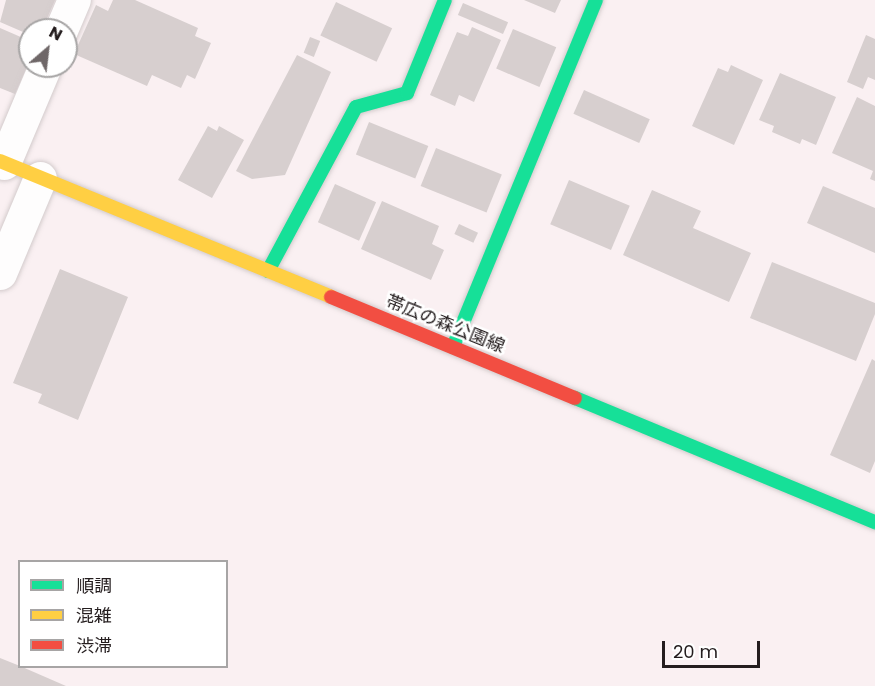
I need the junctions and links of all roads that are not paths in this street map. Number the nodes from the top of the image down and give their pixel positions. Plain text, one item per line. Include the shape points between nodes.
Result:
1 (74, 0) edge
2 (445, 0) edge
3 (596, 0) edge
4 (66, 18) edge
5 (40, 78) edge
6 (2, 162) edge
7 (39, 178) junction
8 (268, 271) junction
9 (0, 273) edge
10 (453, 347) junction
11 (875, 522) edge

1 - 4 street
2 - 8 main road via 407,93 356,107
3 - 10 main road
5 - 6 street
6 - 7 main road, 帯広の森公園線
7 - 8 main road, 帯広の森公園線
7 - 9 street
8 - 10 main road, 帯広の森公園線
10 - 11 main road, 帯広の森公園線

